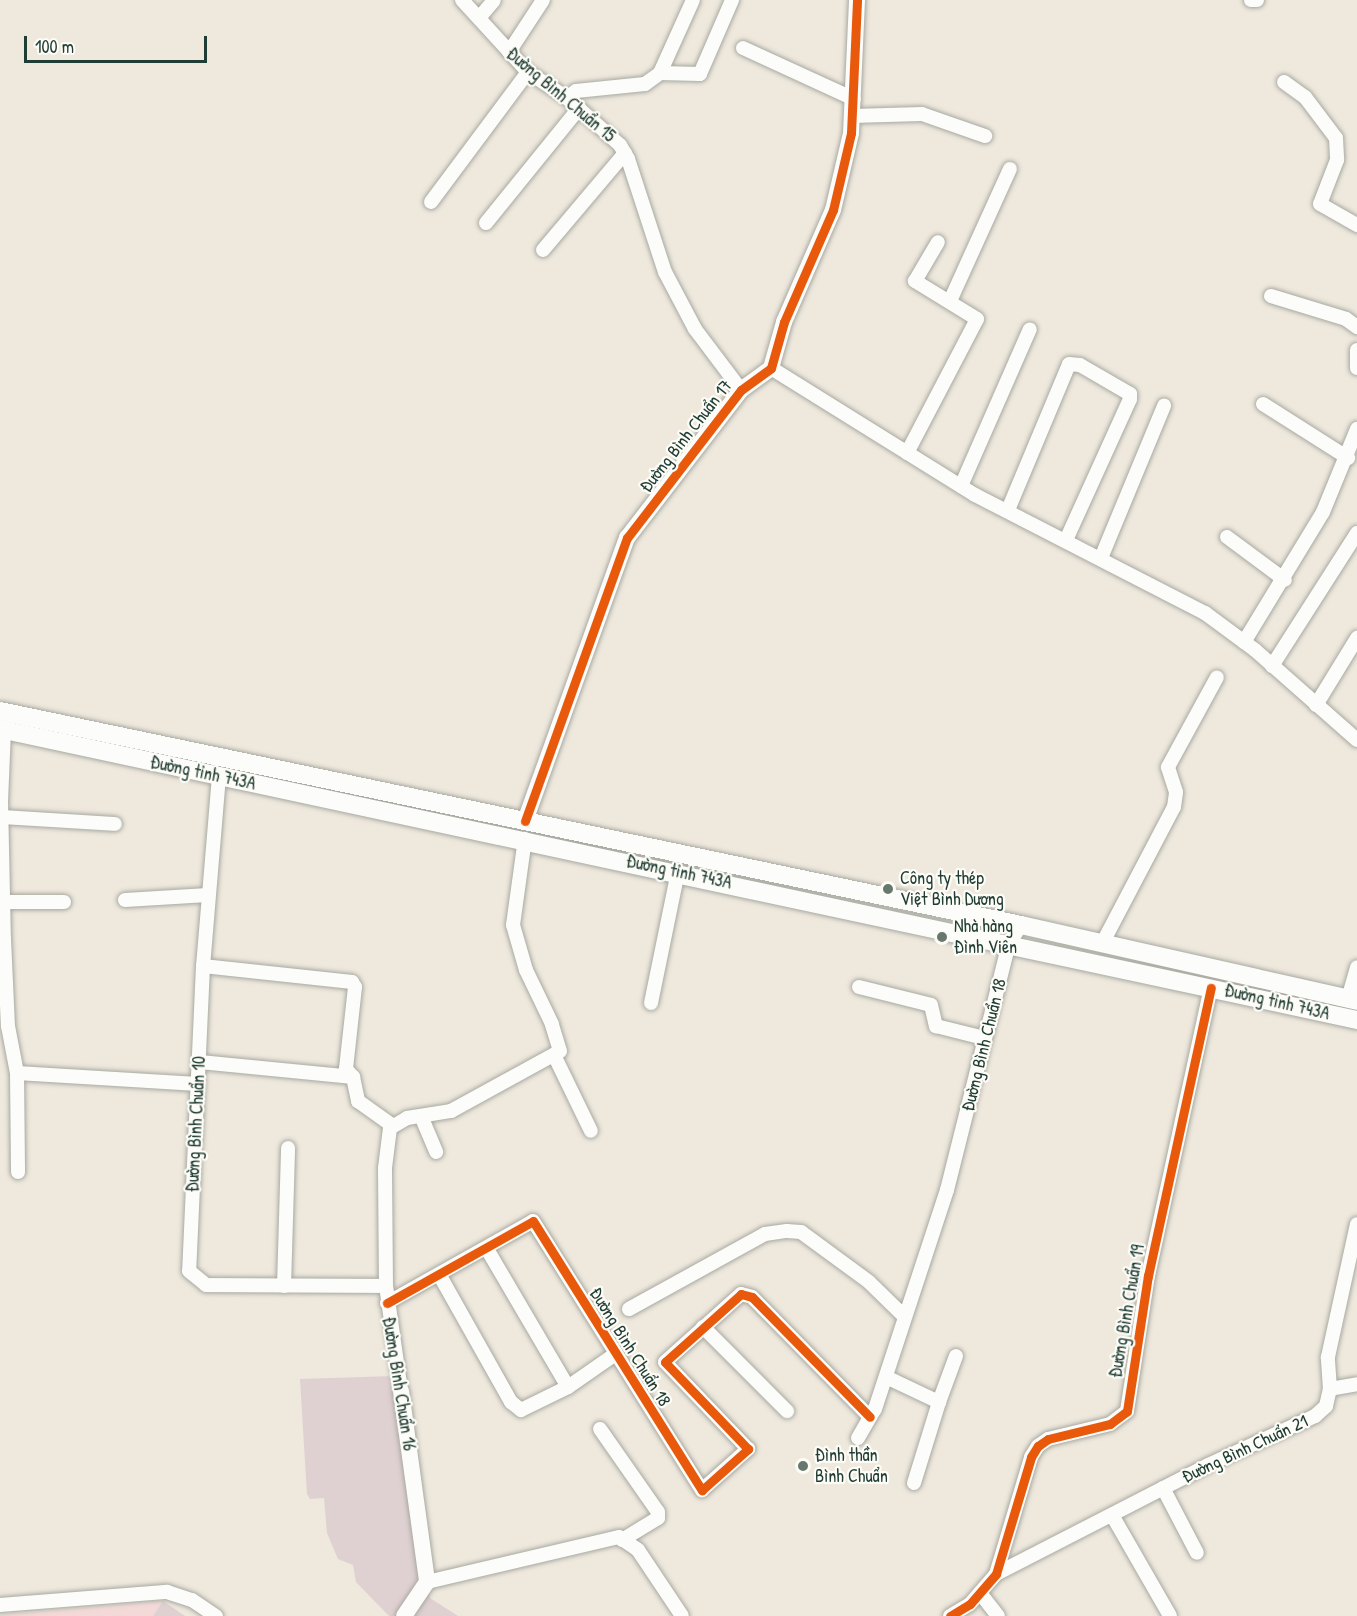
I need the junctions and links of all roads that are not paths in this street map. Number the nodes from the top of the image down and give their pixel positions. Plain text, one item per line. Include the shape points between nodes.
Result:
1 (462, 0) edge
2 (494, 0) edge
3 (543, 0) edge
4 (693, 0) edge
5 (732, 0) edge
6 (857, 0) edge
7 (1251, 0) edge
8 (1257, 0) edge
9 (479, 18) junction
10 (743, 48) dead end
11 (509, 52) junction
12 (528, 72) junction
13 (660, 73) junction
14 (1284, 82) dead end
15 (567, 98) junction
16 (853, 107) junction
17 (579, 108) junction
18 (985, 136) dead end
19 (625, 153) junction
20 (1010, 169) dead end
21 (431, 202) dead end
22 (486, 224) dead end
23 (1357, 225) edge
24 (938, 242) dead end
25 (543, 250) dead end
26 (1272, 296) dead end
27 (950, 301) junction
28 (1357, 327) edge
29 (1030, 329) dead end
30 (1357, 350) edge
31 (771, 368) junction
32 (1357, 368) edge
33 (741, 390) junction
34 (1263, 404) dead end
35 (1164, 406) dead end
36 (1357, 429) edge
37 (907, 453) junction
38 (1348, 458) junction
39 (961, 486) junction
40 (1008, 510) junction
41 (1357, 533) edge
42 (1227, 537) dead end
43 (1066, 540) junction
44 (1101, 558) junction
45 (1284, 580) junction
46 (1357, 638) edge
47 (1244, 642) junction
48 (1272, 666) junction
49 (1217, 677) dead end
50 (1316, 705) junction
51 (0, 711) edge
52 (2, 730) edge
53 (1357, 740) edge
54 (257, 764) junction
55 (219, 776) junction
56 (252, 784) junction
57 (1, 817) edge
58 (115, 824) dead end
59 (525, 830) junction
60 (678, 872) junction
61 (208, 895) junction
62 (125, 900) dead end
63 (3, 902) junction
64 (64, 902) dead end
65 (1021, 925) junction
66 (1010, 944) junction
67 (1102, 944) junction
68 (203, 966) junction
69 (1357, 967) edge
70 (3, 972) edge
71 (859, 987) dead end
72 (1211, 988) junction
73 (1353, 1000) edge
74 (651, 1004) dead end
75 (1357, 1020) edge
76 (984, 1038) junction
77 (555, 1057) junction
78 (200, 1062) junction
79 (17, 1073) junction
80 (353, 1077) junction
81 (198, 1084) junction
82 (421, 1116) junction
83 (393, 1126) junction
84 (591, 1131) dead end
85 (288, 1148) dead end
86 (436, 1152) dead end
87 (18, 1172) dead end
88 (1357, 1224) edge
89 (487, 1249) junction
90 (440, 1276) junction
91 (284, 1286) junction
92 (386, 1286) junction
93 (387, 1303) junction
94 (629, 1310) dead end
95 (904, 1316) junction
96 (704, 1327) junction
97 (614, 1354) junction
98 (956, 1356) dead end
99 (886, 1377) junction
100 (1357, 1384) edge
101 (568, 1387) junction
102 (1330, 1389) junction
103 (401, 1391) joint
104 (939, 1402) junction
105 (787, 1411) dead end
106 (870, 1417) junction
107 (600, 1429) dead end
108 (858, 1438) dead end
109 (914, 1483) dead end
110 (1163, 1488) junction
111 (1112, 1515) junction
112 (622, 1540) junction
113 (1197, 1553) dead end
114 (996, 1574) junction
115 (427, 1582) junction
116 (980, 1593) junction
117 (0, 1605) edge
118 (216, 1616) edge
119 (404, 1616) edge
120 (682, 1616) edge
121 (950, 1616) edge
122 (998, 1616) edge
123 (1170, 1616) edge

1 - 9 street, Đường Bình Chuẩn 15
2 - 9 street
3 - 11 street
4 - 13 street
5 - 13 street via 700,74
6 - 16 street
7 - 8 street
9 - 11 street, Đường Bình Chuẩn 15
10 - 16 street
11 - 12 street, Đường Bình Chuẩn 15
12 - 15 street, Đường Bình Chuẩn 15
12 - 21 street
13 - 15 street via 645,84 576,91
14 - 23 street via 1305,97 1336,138 1337,160 1320,204
15 - 17 street, Đường Bình Chuẩn 15
16 - 18 street via 922,114
16 - 31 street via 833,210 784,322
17 - 19 street, Đường Bình Chuẩn 15 via 612,134
17 - 22 street
19 - 25 street
19 - 33 street, Đường Bình Chuẩn 15 via 665,272 695,328
20 - 27 street
24 - 27 street via 915,281
26 - 28 street via 1346,319
27 - 37 street via 977,319
29 - 39 street
30 - 32 street
31 - 33 street, Đường Bình Chuẩn 17
31 - 37 street
33 - 59 street, Đường Bình Chuẩn 17 via 627,538
34 - 38 street
35 - 44 street
36 - 38 street
37 - 39 street
38 - 45 street
39 - 40 street
40 - 43 street
40 - 43 street via 1069,364 1080,365 1130,394 1130,399
41 - 48 street
42 - 45 street
43 - 44 street
44 - 47 street via 1205,613
45 - 47 street
46 - 50 street
47 - 48 street
48 - 50 street
49 - 67 street via 1168,767 1176,792 1174,807
50 - 53 street
51 - 54 main road, Đường tỉnh 743A
52 - 55 main road, Đường tỉnh 743A
52 - 57 street
54 - 56 main road
54 - 59 main road, Đường tỉnh 743A
55 - 56 main road, Đường tỉnh 743A
55 - 61 street, Đường Bình Chuẩn 10
56 - 59 main road, Đường tỉnh 743A
57 - 58 street
57 - 63 street
59 - 60 main road, Đường tỉnh 743A
59 - 65 main road, Đường tỉnh 743A
59 - 77 street via 513,925 526,970 559,1043
60 - 66 main road, Đường tỉnh 743A
60 - 74 street
61 - 62 street
61 - 68 street, Đường Bình Chuẩn 10
63 - 64 street
63 - 70 street
65 - 66 street, Đường Bình Chuẩn 18
65 - 67 main road, Đường tỉnh 743A
66 - 72 main road, Đường tỉnh 743A
66 - 76 street, Đường Bình Chuẩn 18
67 - 73 main road, Đường tỉnh 743A
68 - 78 street, Đường Bình Chuẩn 10
68 - 80 street via 352,982 355,987 346,1069
69 - 73 street
70 - 79 street
71 - 76 street via 931,1005 936,1026
72 - 75 main road, Đường tỉnh 743A
72 - 114 street, Đường Bình Chuẩn 19 via 1148,1276 1130,1403 1127,1411 1110,1424 1048,1438 1038,1446 1031,1457
76 - 95 street, Đường Bình Chuẩn 18 via 949,1182
77 - 82 street via 451,1111
77 - 84 street
78 - 80 street
78 - 81 street, Đường Bình Chuẩn 10
79 - 81 street
79 - 87 street
80 - 83 street via 358,1101
81 - 91 street, Đường Bình Chuẩn 10 via 189,1270 206,1285
82 - 83 street
82 - 86 street
83 - 92 street, Đường Bình Chuẩn 16 via 385,1168
85 - 91 street
88 - 102 street via 1328,1357
89 - 90 street
89 - 97 street, Đường Bình Chuẩn 18 via 533,1221
89 - 101 street
90 - 93 street
90 - 101 street via 511,1402 521,1410
91 - 92 street, Đường Bình Chuẩn 10
92 - 93 street, Đường Bình Chuẩn 16
93 - 103 street, Đường Bình Chuẩn 16
94 - 95 street via 765,1234 787,1231 801,1232 869,1282
95 - 99 street, Đường Bình Chuẩn 18
96 - 97 street, Đường Bình Chuẩn 18 via 665,1362 748,1449 702,1490
96 - 105 street
96 - 106 street via 741,1294 752,1297
97 - 101 street
98 - 104 street
99 - 104 street
99 - 106 street, Đường Bình Chuẩn 18
100 - 102 street
102 - 110 street, Đường Bình Chuẩn 21 via 1326,1406 1315,1416
103 - 115 street, Đường Bình Chuẩn 16
104 - 109 street
106 - 108 street, Đường Bình Chuẩn 18
107 - 112 street via 658,1512 658,1518
110 - 111 street, Đường Bình Chuẩn 21
110 - 113 street
111 - 114 street, Đường Bình Chuẩn 21
111 - 123 street
112 - 115 street
112 - 120 street via 638,1550
114 - 116 street
115 - 119 street
116 - 121 street
116 - 122 street
117 - 118 street via 167,1592 192,1600

